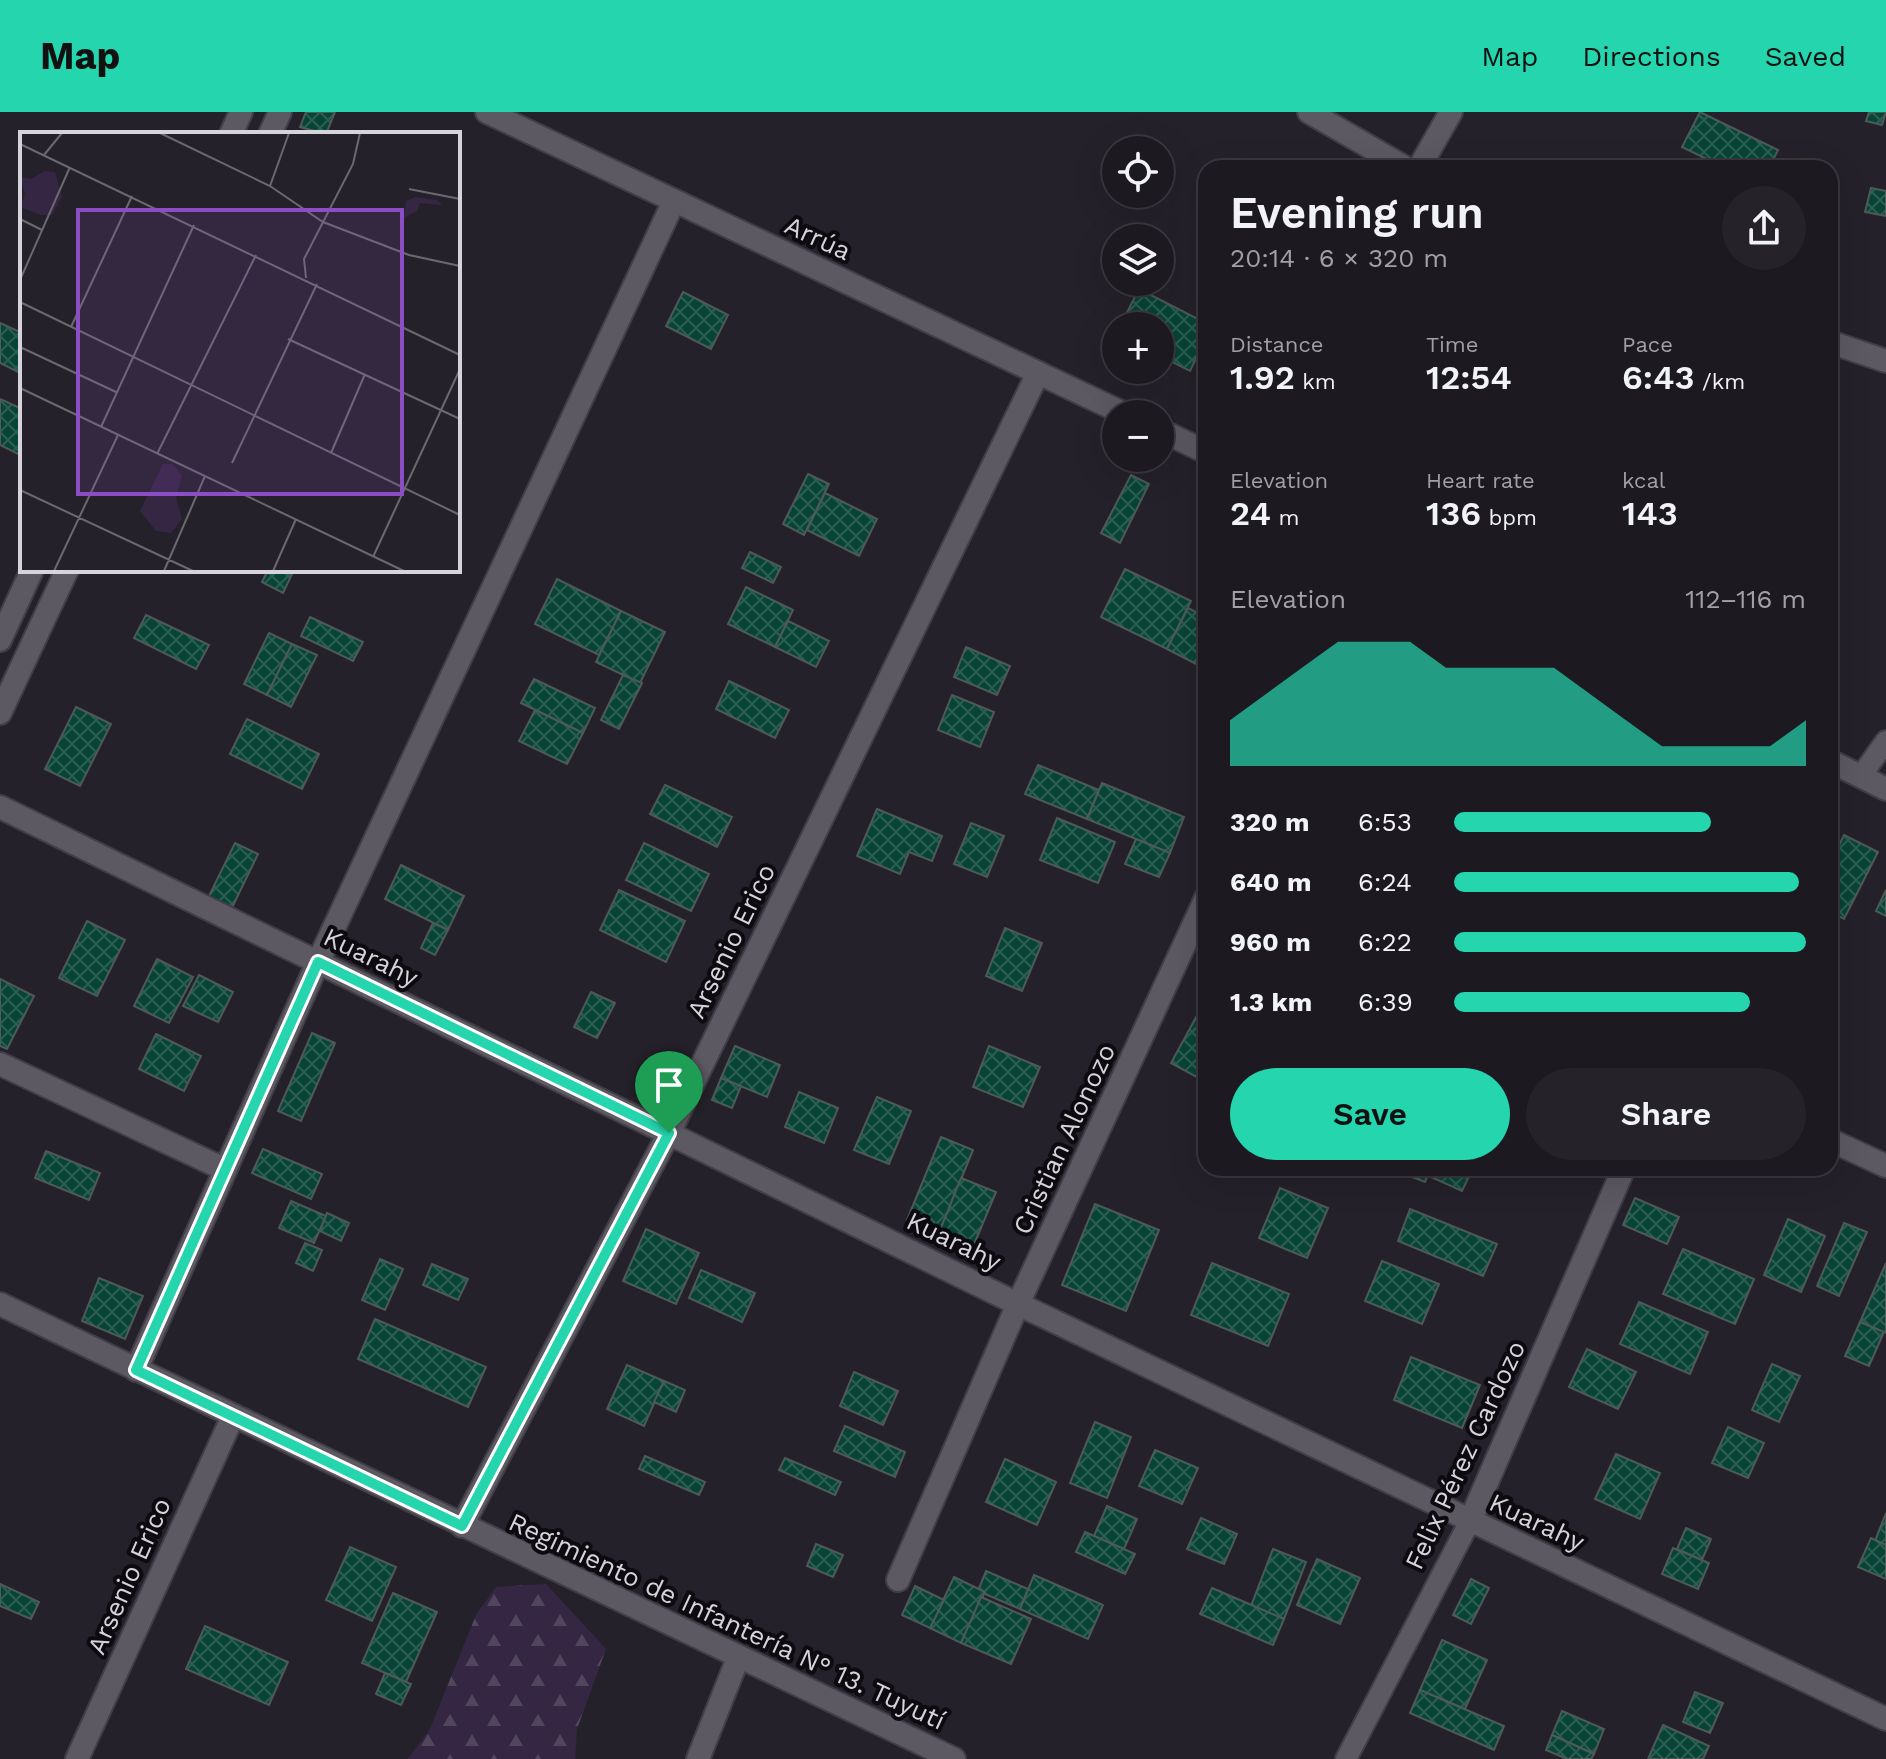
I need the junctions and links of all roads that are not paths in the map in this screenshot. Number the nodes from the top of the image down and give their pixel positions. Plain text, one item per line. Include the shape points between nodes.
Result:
1 (241, 112) edge
2 (280, 112) edge
3 (487, 112) edge
4 (1309, 112) edge
5 (1451, 112) edge
6 (232, 132) edge
7 (271, 132) edge
8 (1392, 160) edge
9 (1424, 160) edge
10 (674, 201) junction
11 (1838, 345) edge
12 (1886, 361) edge
13 (1038, 373) junction
14 (1102, 403) edge
15 (1174, 437) edge
16 (1198, 448) edge
17 (31, 572) edge
18 (66, 572) edge
19 (0, 640) edge
20 (0, 713) edge
21 (1886, 741) edge
22 (1838, 765) edge
23 (1861, 776) junction
24 (1886, 789) edge
25 (0, 807) edge
26 (1198, 915) edge
27 (318, 962) junction
28 (0, 1064) edge
29 (669, 1133) junction
30 (1838, 1144) edge
31 (1886, 1166) edge
32 (224, 1169) junction
33 (1621, 1176) edge
34 (0, 1304) edge
35 (1018, 1304) junction
36 (136, 1370) junction
37 (233, 1416) junction
38 (1470, 1521) junction
39 (462, 1526) junction
40 (898, 1580) dead end
41 (738, 1658) junction
42 (1886, 1719) edge
43 (77, 1759) edge
44 (698, 1759) edge
45 (954, 1759) edge
46 (1346, 1759) edge

1 - 6 street
2 - 7 street
3 - 10 street, Arrúa
4 - 8 street
5 - 9 street
10 - 13 street, Arrúa
10 - 27 street
11 - 12 street
13 - 14 street, Arrúa
13 - 29 street, Arsenio Erico
15 - 16 street
17 - 19 street
18 - 20 street
21 - 23 lane
22 - 23 street
23 - 24 street
25 - 27 street, Kuarahy
26 - 35 street, Cristian Alonozo
27 - 29 street, Kuarahy
27 - 32 street
28 - 32 street
29 - 35 street, Kuarahy
29 - 39 street, Arsenio Erico
30 - 31 street
32 - 36 street
33 - 38 street, Felix Pérez Cardozo
34 - 36 street, Regimiento de Infantería N° 13. Tuyutí
35 - 38 street, Kuarahy
35 - 40 street, Cristian Alonozo
36 - 37 street, Regimiento de Infantería N° 13. Tuyutí
37 - 39 street, Regimiento de Infantería N° 13. Tuyutí
37 - 43 street, Arsenio Erico
38 - 42 street, Kuarahy
38 - 46 lane, Felix Pérez Cardozo
39 - 41 street, Regimiento de Infantería N° 13. Tuyutí
41 - 44 street
41 - 45 street, Regimiento de Infantería N° 13. Tuyutí

